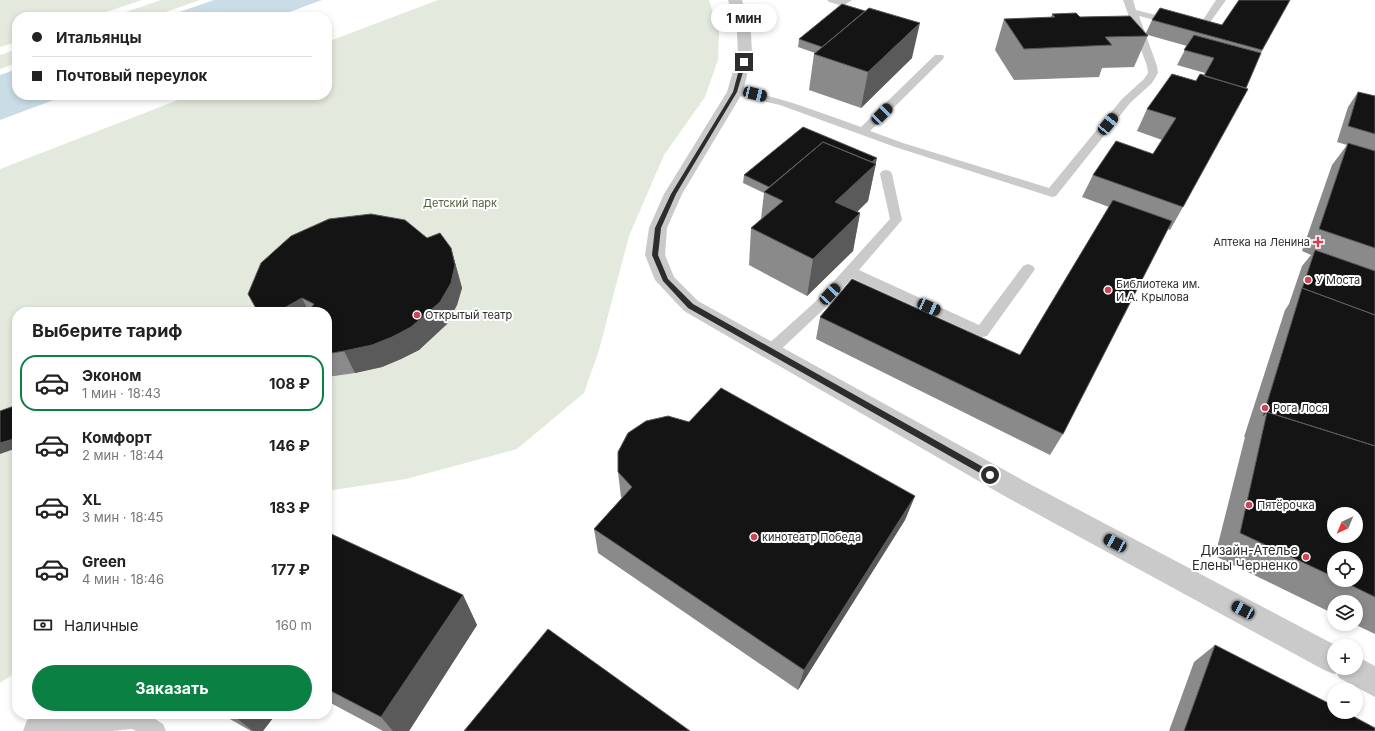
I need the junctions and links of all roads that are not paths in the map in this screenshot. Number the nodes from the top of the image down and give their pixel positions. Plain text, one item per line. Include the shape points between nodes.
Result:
1 (735, 0) edge
2 (832, 0) edge
3 (847, 0) edge
4 (1128, 0) edge
5 (1222, 0) edge
6 (1133, 12) junction
7 (939, 57) dead end
8 (735, 92) junction
9 (863, 132) junction
10 (886, 174) dead end
11 (1028, 269) dead end
12 (850, 271) junction
13 (770, 351) junction
14 (1327, 656) edge
15 (1362, 675) edge
16 (1375, 682) edge
17 (126, 719) edge
18 (136, 719) edge
19 (39, 730) edge
20 (156, 731) edge

1 - 8 street via 744,32 745,54
2 - 3 lane via 843,3
4 - 6 lane
5 - 6 lane via 1201,29
6 - 9 lane via 1153,73 1126,101 1052,193
7 - 9 lane
8 - 9 lane via 776,100
8 - 13 street via 673,194 658,228 655,255 665,280 690,306
10 - 12 lane via 896,220
11 - 12 lane via 982,332
12 - 13 lane via 820,305
13 - 14 street via 1017,490
15 - 16 street
17 - 19 lane
18 - 20 lane

